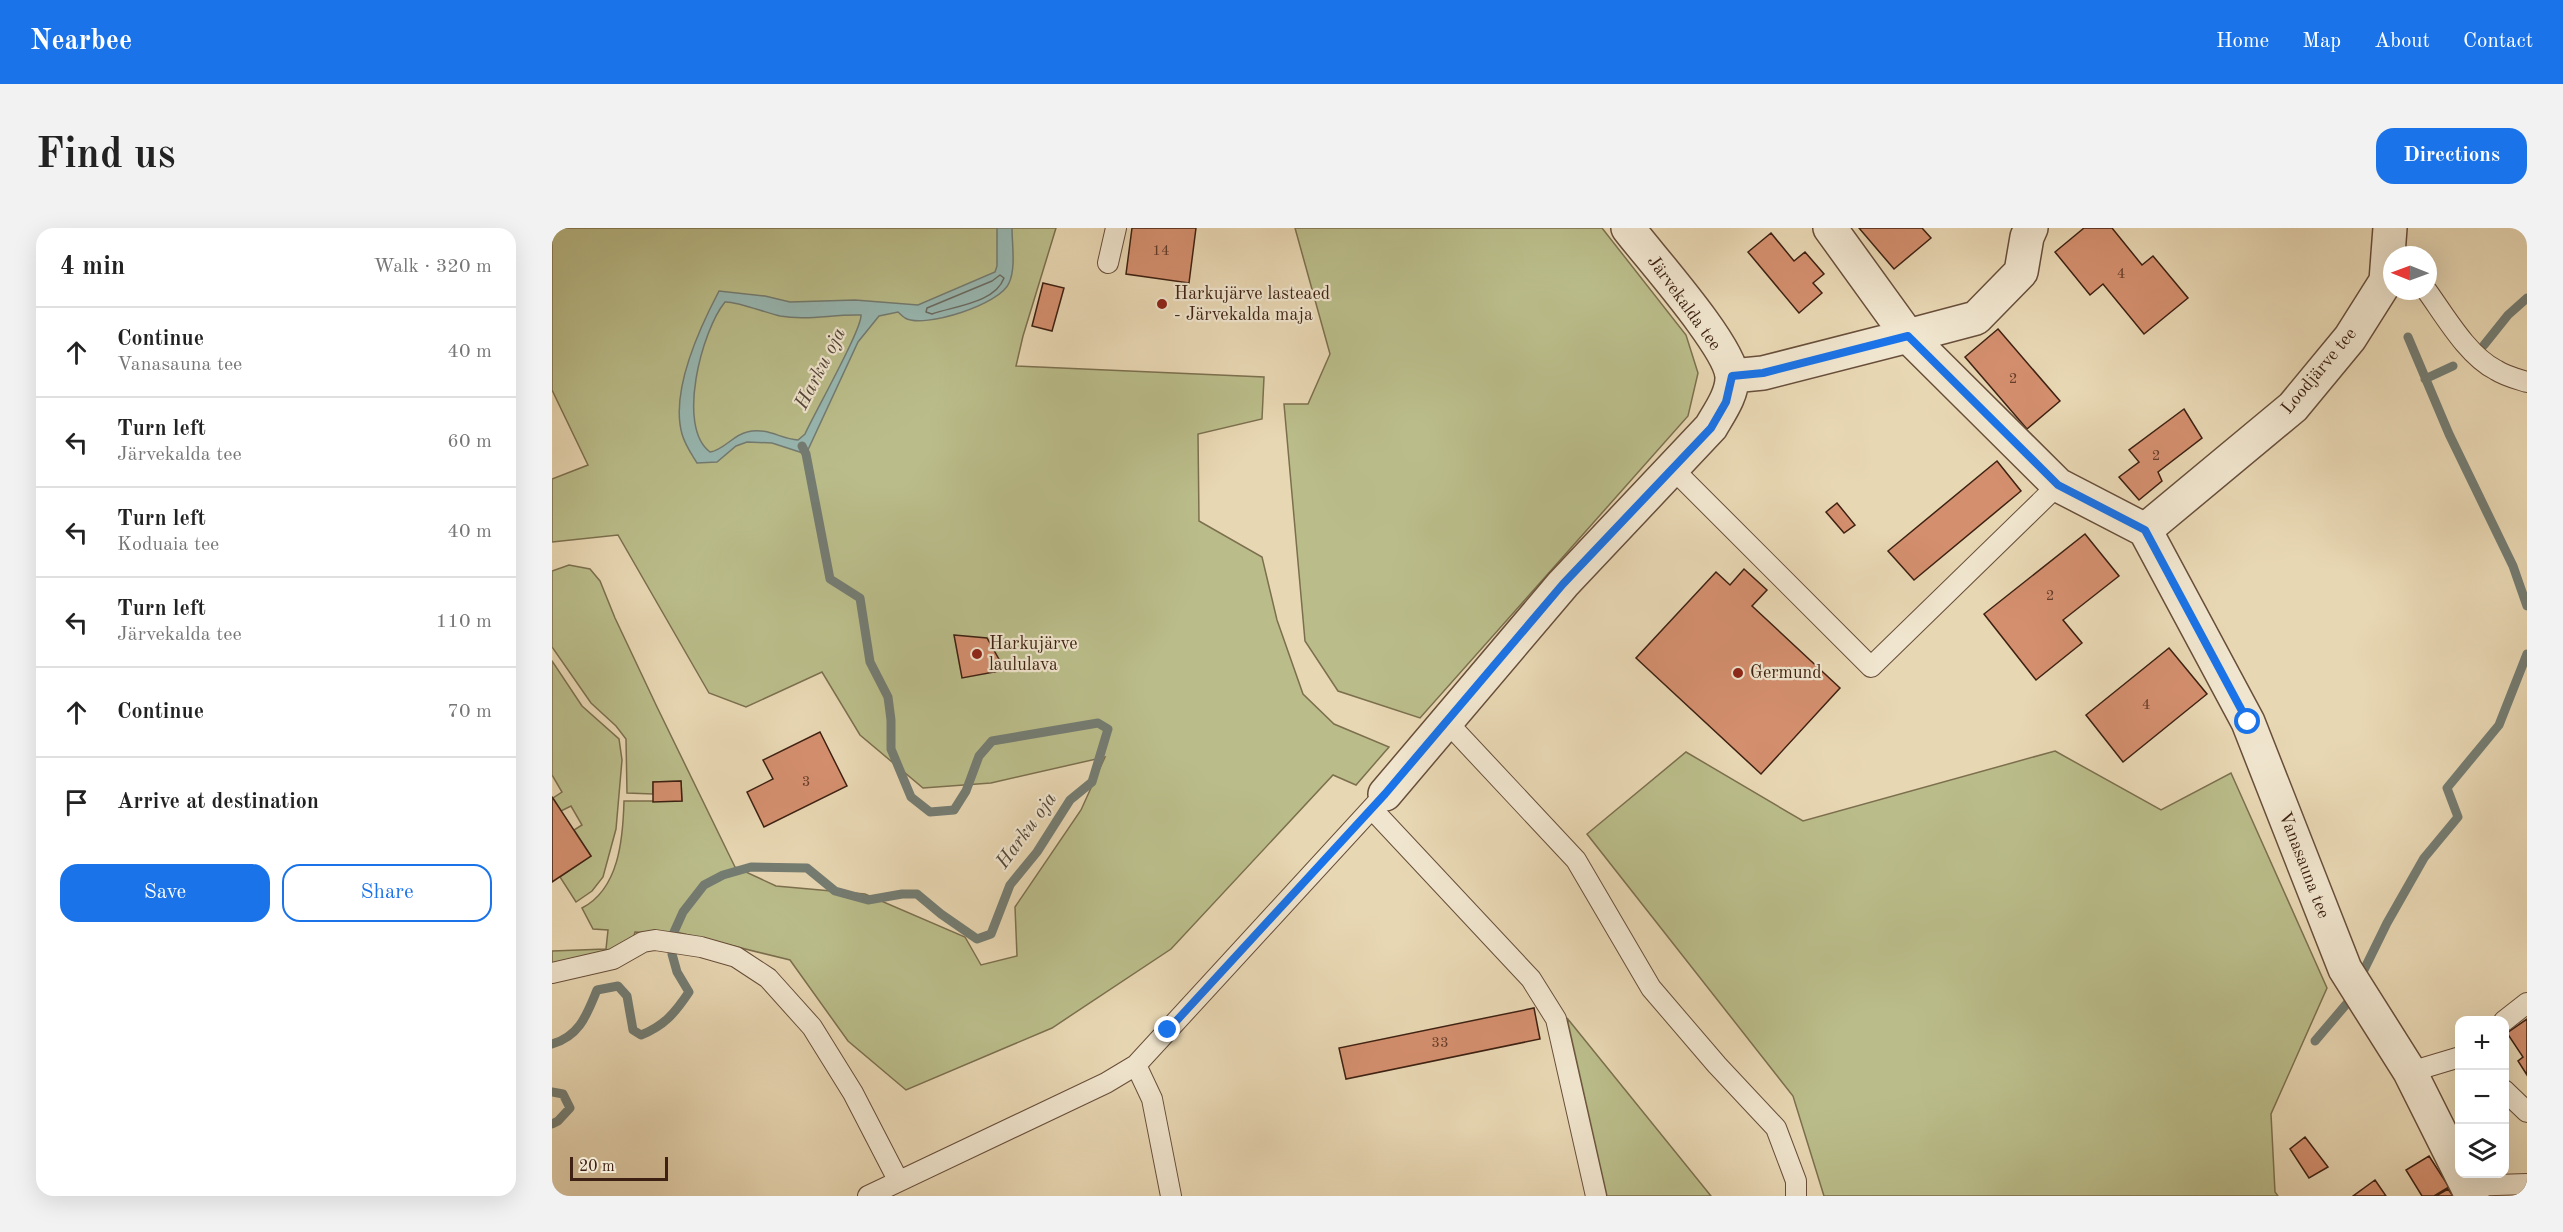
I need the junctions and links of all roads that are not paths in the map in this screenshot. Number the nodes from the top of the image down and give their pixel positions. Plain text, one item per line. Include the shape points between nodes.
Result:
1 (1116, 228) edge
2 (1628, 228) edge
3 (1830, 228) edge
4 (2026, 231) edge
5 (2393, 241) edge
6 (1108, 263) dead end
7 (2433, 300) edge
8 (1908, 336) junction
9 (1732, 376) junction
10 (2527, 382) edge
11 (1671, 467) junction
12 (2058, 485) junction
13 (2145, 530) junction
14 (1447, 722) junction
15 (1379, 802) junction
16 (552, 973) edge
17 (2527, 1003) edge
18 (2509, 1018) edge
19 (2455, 1058) edge
20 (1137, 1065) junction
21 (2410, 1072) junction
22 (2509, 1094) edge
23 (2527, 1112) edge
24 (898, 1180) junction
25 (2527, 1184) edge
26 (2468, 1191) edge
27 (868, 1196) edge
28 (1171, 1196) edge
29 (1596, 1196) edge
30 (1796, 1196) edge

1 - 6 lane
2 - 9 street, Järvekalda tee via 1714,338
3 - 8 street
4 - 8 street via 2021,272 1976,318
5 - 13 street, Loodjärve tee via 2386,281 2350,338 2293,407
7 - 10 lane via 2462,341 2494,370
8 - 9 street via 1763,373
8 - 12 street
9 - 11 street via 1726,402 1711,428
11 - 12 lane via 1871,666
11 - 14 street via 1563,584
12 - 13 street
13 - 21 street, Vanasauna tee via 2248,722 2344,969
14 - 15 street
14 - 30 lane via 1576,860 1651,988 1776,1128 1796,1180
15 - 20 lane
15 - 29 lane via 1531,979 1556,1019
16 - 24 lane via 613,960 643,942 655,940 736,957 768,978 812,1027 853,1093
17 - 18 lane
19 - 21 lane
20 - 24 lane
20 - 28 lane via 1152,1099
21 - 26 street, Vanasauna tee
22 - 23 lane
24 - 27 lane
25 - 26 lane

